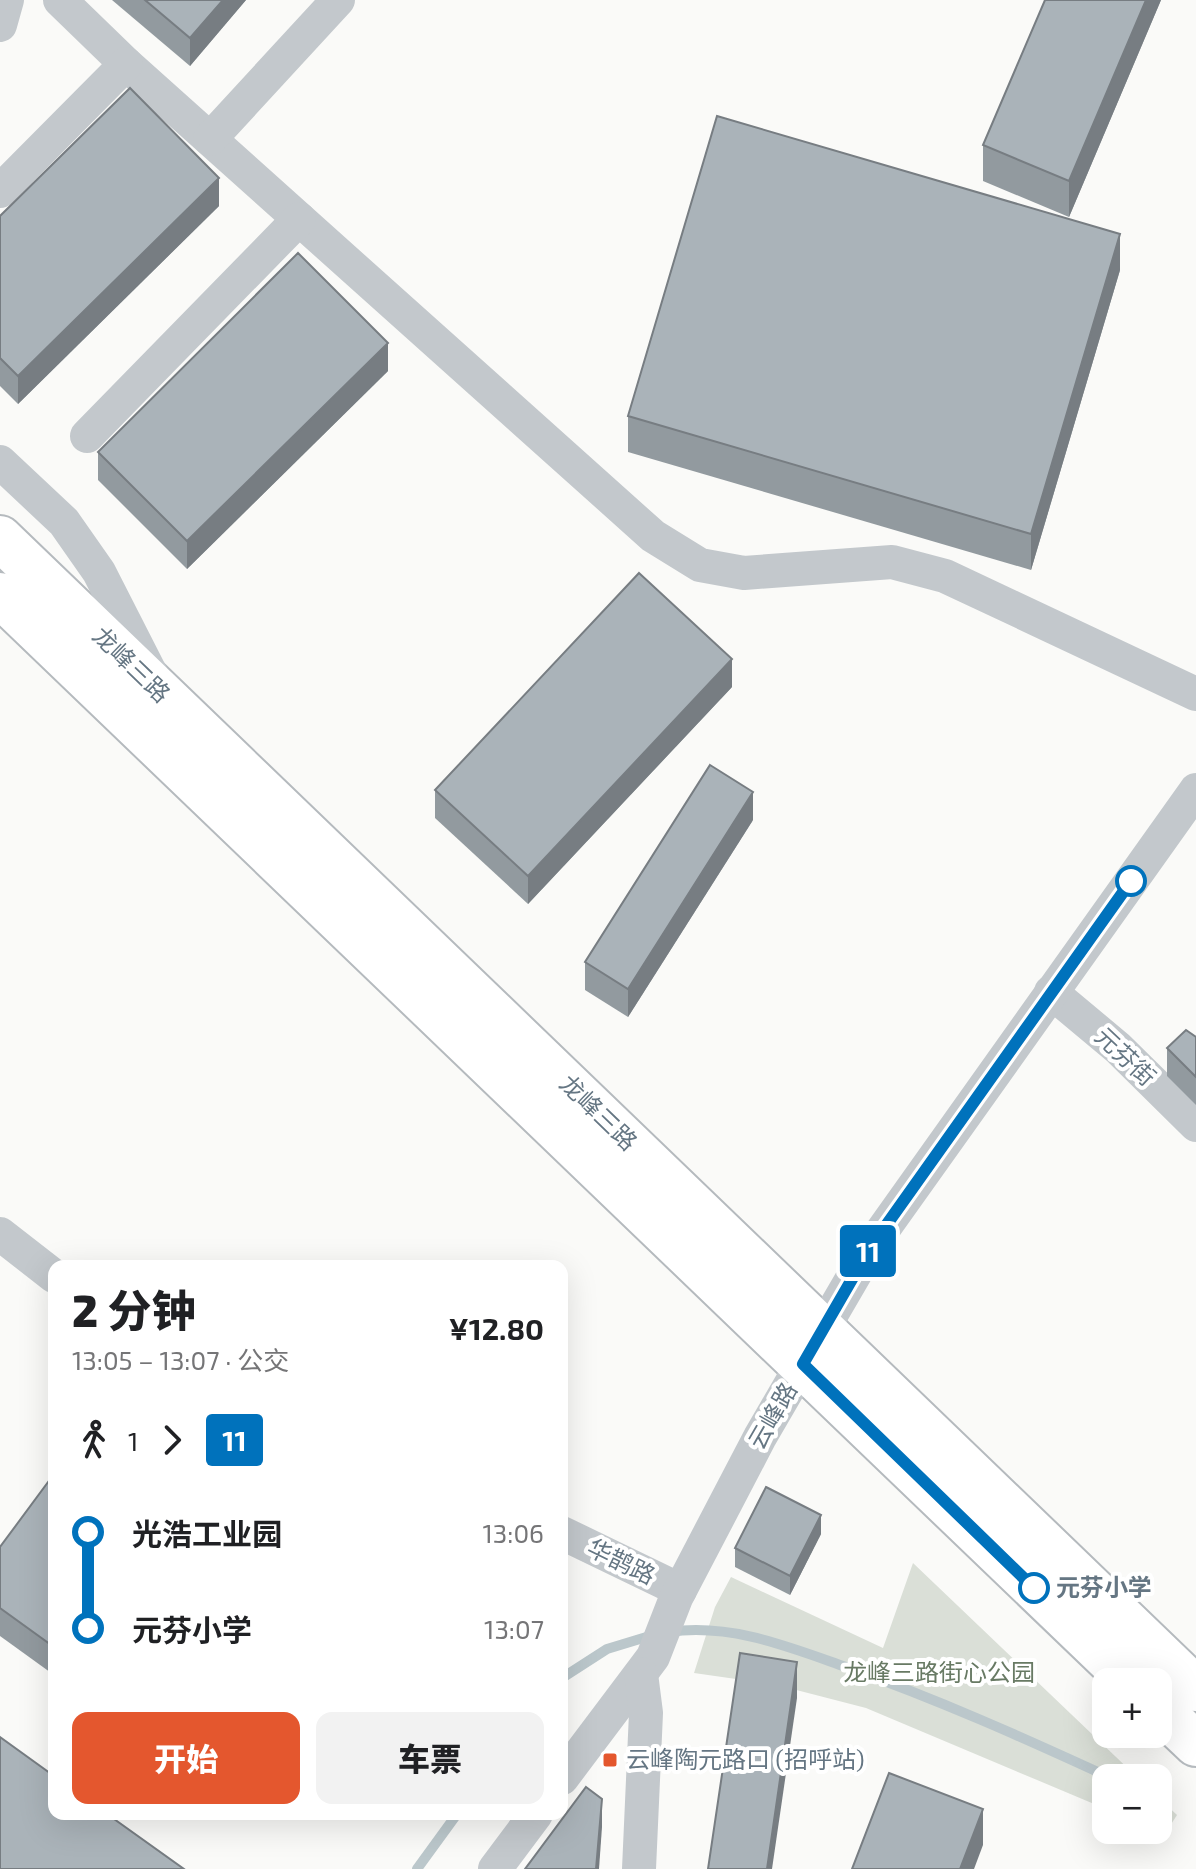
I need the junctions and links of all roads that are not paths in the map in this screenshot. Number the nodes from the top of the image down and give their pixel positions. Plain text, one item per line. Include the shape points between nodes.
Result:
1 (7, 0) edge
2 (60, 0) edge
3 (338, 0) edge
4 (0, 25) edge
5 (126, 64) junction
6 (210, 139) junction
7 (0, 191) edge
8 (299, 219) junction
9 (87, 436) dead end
10 (0, 462) edge
11 (0, 538) edge
12 (0, 595) edge
13 (1196, 694) edge
14 (162, 695) junction
15 (1196, 790) edge
16 (1051, 992) junction
17 (469, 1017) junction
18 (1196, 1125) edge
19 (0, 1234) edge
20 (48, 1271) edge
21 (813, 1346) junction
22 (568, 1537) edge
23 (674, 1603) junction
24 (647, 1666) junction
25 (1119, 1668) edge
26 (1196, 1689) edge
27 (1172, 1721) edge
28 (1196, 1744) edge
29 (568, 1770) edge
30 (532, 1820) edge
31 (495, 1869) edge
32 (639, 1869) edge

1 - 4 street
2 - 5 street
3 - 6 street
5 - 6 street
5 - 7 street
6 - 8 street
8 - 9 street
8 - 13 street via 653,536 700,565 744,573 892,562 932,572
10 - 14 street via 64,522 99,572
11 - 14 main road, 龙峰三路
12 - 17 main road, 龙峰三路
14 - 17 main road, 龙峰三路
15 - 16 street, 云峰路
16 - 18 street, 元芬街 via 1118,1048
16 - 21 street, 云峰路 via 870,1248
17 - 21 main road, 龙峰三路
19 - 20 street
21 - 23 street, 云峰路
21 - 25 main road, 龙峰三路
21 - 26 main road, 龙峰三路
22 - 23 street, 华鹊路
23 - 24 street, 云峰路
24 - 29 street, 云峰路
24 - 32 street
27 - 28 main road
30 - 31 street

